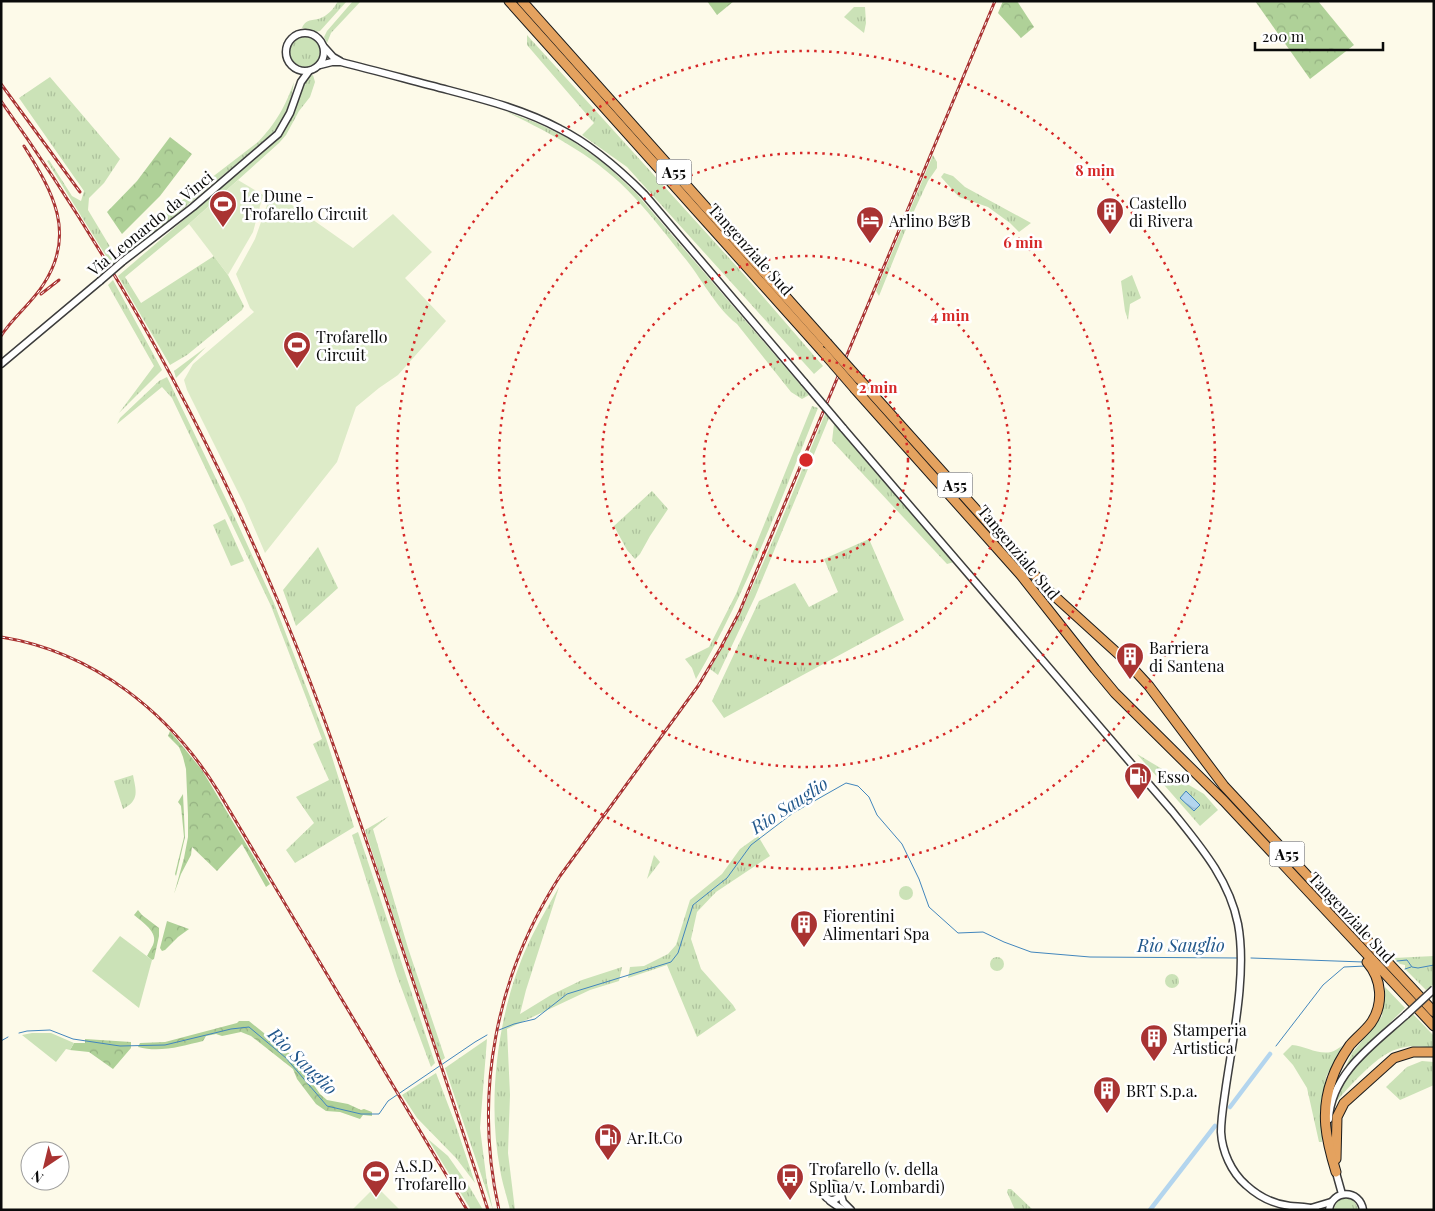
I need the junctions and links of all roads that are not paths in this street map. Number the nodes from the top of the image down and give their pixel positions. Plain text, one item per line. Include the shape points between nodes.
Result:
1 (509, 1) edge
2 (522, 1) edge
3 (324, 47) junction
4 (341, 62) junction
5 (320, 65) junction
6 (294, 68) junction
7 (309, 71) junction
8 (298, 90) junction
9 (1, 364) edge
10 (1352, 939) junction
11 (1434, 989) edge
12 (1418, 995) junction
13 (1434, 1006) edge
14 (1434, 1012) edge
15 (1434, 1026) edge
16 (1434, 1052) edge
17 (1336, 1172) junction
18 (1342, 1194) junction
19 (840, 1195) junction
20 (830, 1201) junction
21 (1331, 1202) junction
22 (1313, 1209) edge
23 (843, 1210) edge
24 (851, 1210) edge
25 (1329, 1210) edge
26 (1363, 1210) edge

1 - 10 highway, Tangenziale Sud / A55, bridge via 1020,574 1115,693 1224,801
2 - 12 highway, Tangenziale Sud / A55, bridge via 1050,592 1149,686 1224,786
3 - 4 street
3 - 5 street
3 - 6 street via 313,35 295,36 286,51
4 - 5 street
4 - 22 street, bridge via 487,100 524,113 560,129 618,168 644,194 1172,811 1215,866 1238,923 1240,984 1221,1131 1226,1157 1238,1177 1257,1194 1282,1205
5 - 7 street
6 - 7 street
6 - 8 street
7 - 8 street, Via Leonardo da Vinci
8 - 9 street, Via Leonardo da Vinci, bridge via 285,123 270,141
10 - 15 highway, Tangenziale Sud / A55
10 - 17 highway via 1376,974 1379,1000 1374,1018 1346,1050 1329,1089 1326,1136
11 - 17 street, bridge via 1357,1060 1338,1086 1329,1116
12 - 13 highway
12 - 14 highway, Tangenziale Sud / A55
16 - 17 highway via 1413,1052 1394,1058 1344,1103 1336,1127
17 - 18 street
18 - 21 street
18 - 26 street via 1357,1197
19 - 20 street
19 - 20 street via 839,1187 829,1184 824,1192
19 - 24 street
20 - 23 street
21 - 22 street
21 - 25 street

